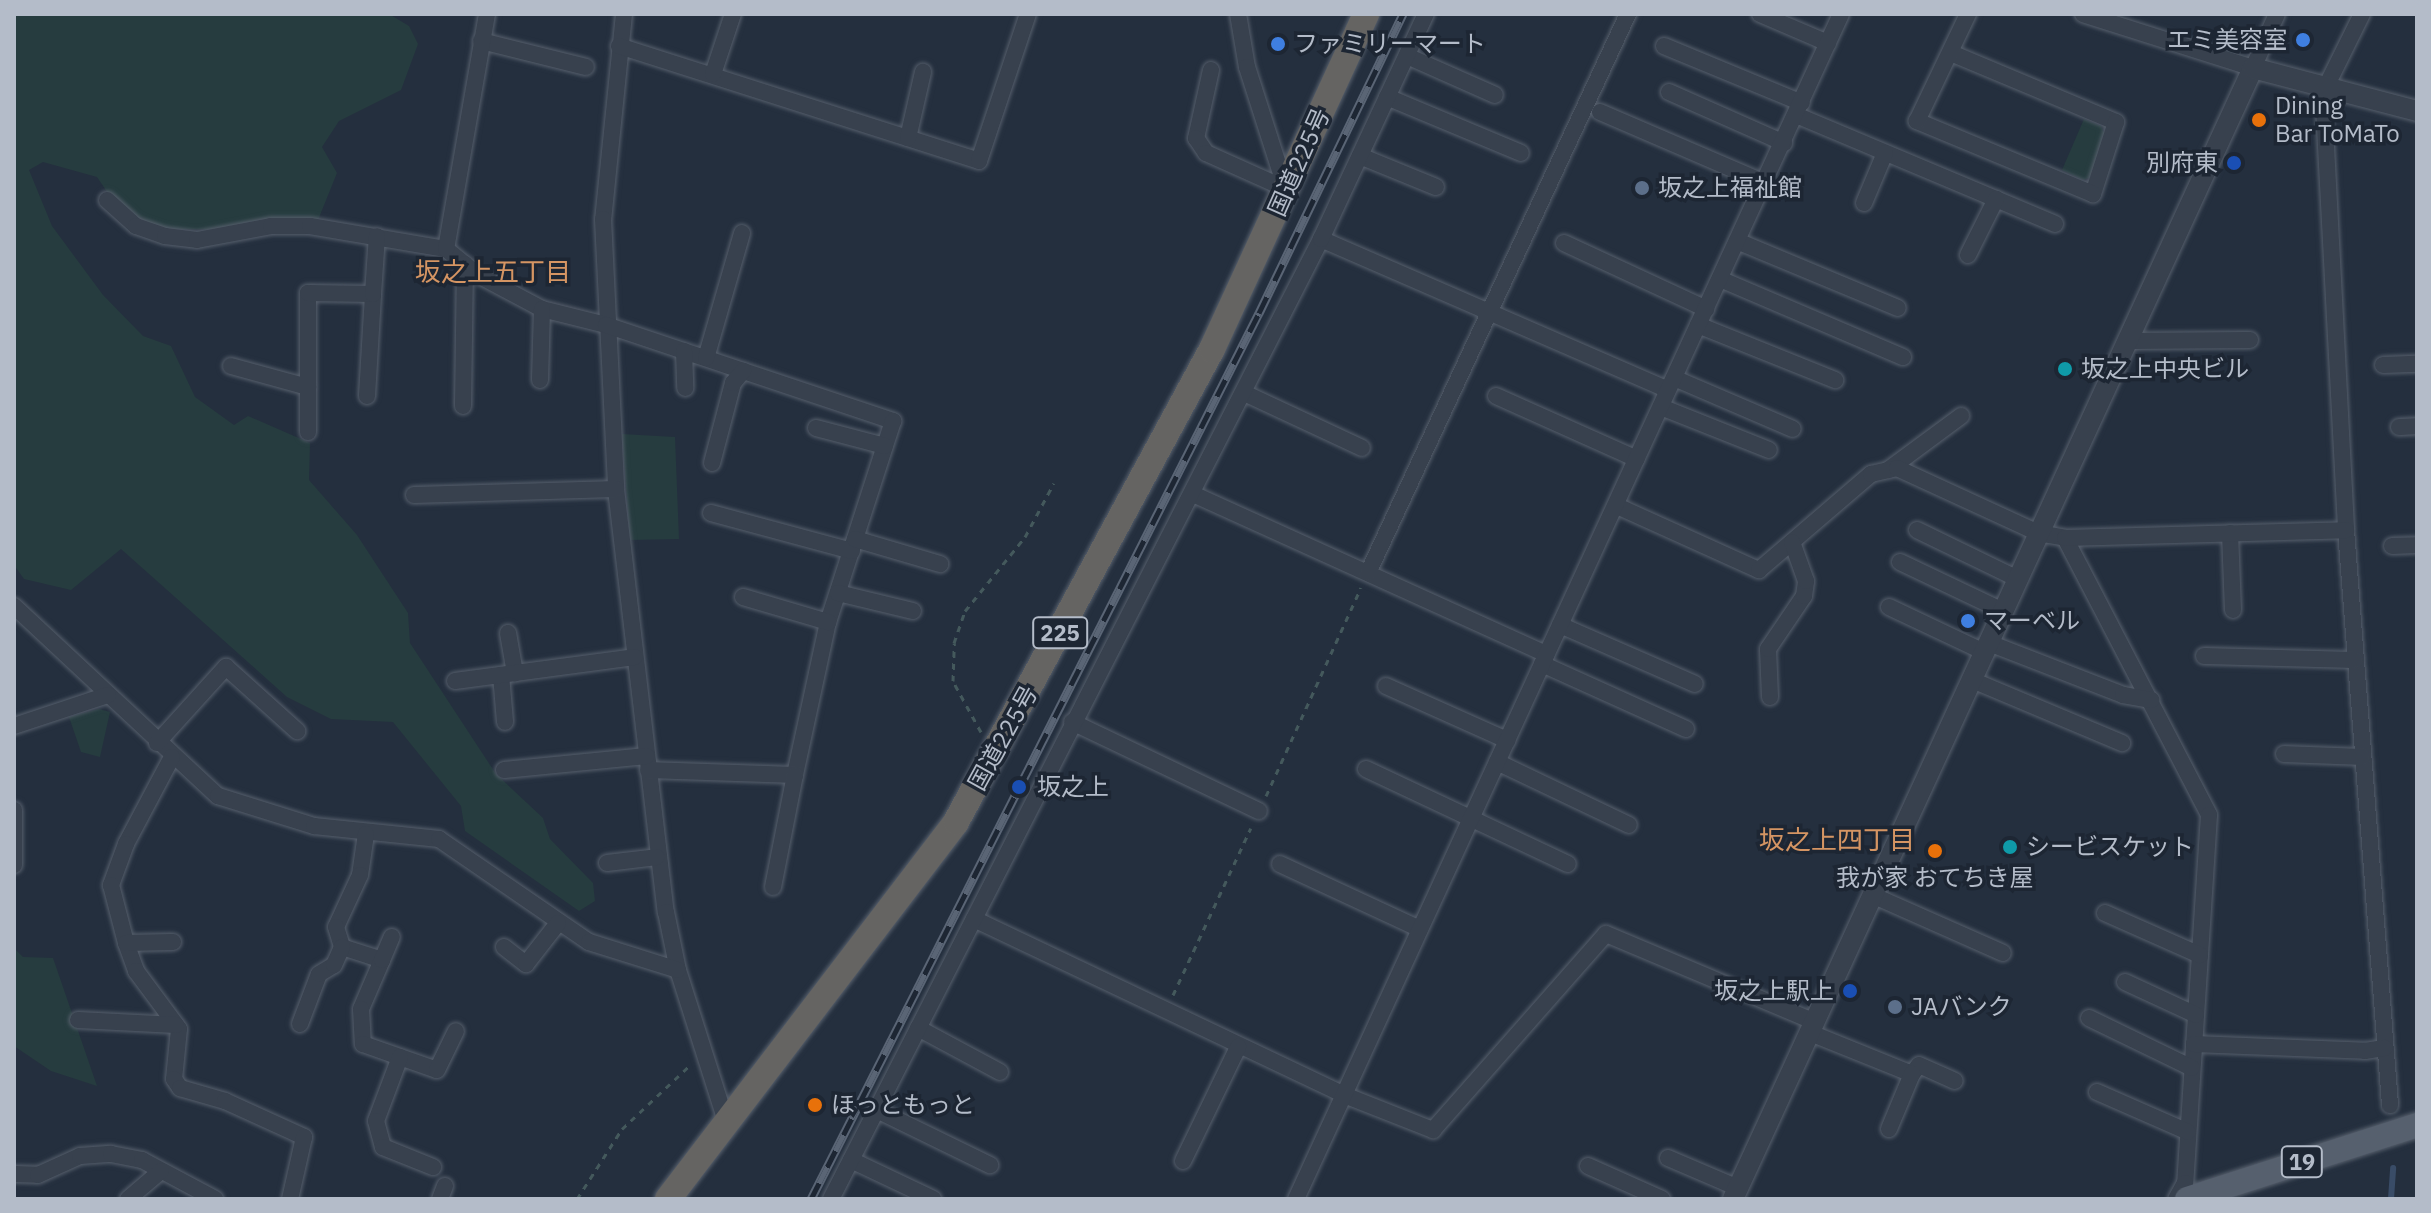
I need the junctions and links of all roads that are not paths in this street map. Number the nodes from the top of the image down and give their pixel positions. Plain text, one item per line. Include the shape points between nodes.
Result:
1 (487, 14) edge
2 (624, 14) edge
3 (733, 14) edge
4 (1028, 14) edge
5 (1238, 14) edge
6 (1366, 14) edge
7 (1426, 14) edge
8 (1628, 14) edge
9 (1760, 14) edge
10 (1841, 14) edge
11 (1968, 14) edge
12 (2083, 14) edge
13 (2277, 14) edge
14 (2362, 14) edge
15 (481, 41) junction
16 (1828, 43) junction
17 (619, 46) junction
18 (1664, 46) dead end
19 (1951, 53) junction
20 (1407, 56) junction
21 (586, 67) dead end
22 (2253, 68) junction
23 (1211, 70) dead end
24 (923, 72) dead end
25 (713, 74) junction
26 (2325, 89) junction
27 (1669, 92) dead end
28 (1495, 95) dead end
29 (1387, 97) junction
30 (1799, 109) junction
31 (2417, 111) edge
32 (1600, 112) dead end
33 (908, 138) junction
34 (1784, 143) junction
35 (1521, 153) dead end
36 (1885, 153) junction
37 (1360, 156) junction
38 (1765, 183) junction
39 (1436, 187) dead end
40 (1286, 189) junction
41 (1996, 199) junction
42 (107, 200) dead end
43 (1864, 203) dead end
44 (2055, 224) dead end
45 (742, 233) dead end
46 (377, 236) junction
47 (1321, 239) junction
48 (1737, 241) junction
49 (1564, 243) dead end
50 (446, 249) junction
51 (1968, 255) dead end
52 (465, 264) junction
53 (1720, 279) junction
54 (373, 294) junction
55 (1892, 300) dead end
56 (542, 309) junction
57 (1489, 309) junction
58 (1706, 309) junction
59 (606, 325) junction
60 (1698, 325) junction
61 (2250, 340) dead end
62 (2128, 341) junction
63 (684, 351) junction
64 (1903, 357) dead end
65 (706, 358) junction
66 (2417, 364) edge
67 (2383, 365) dead end
68 (231, 366) dead end
69 (743, 371) junction
70 (540, 380) dead end
71 (1835, 380) dead end
72 (1671, 384) junction
73 (308, 387) junction
74 (685, 388) dead end
75 (1244, 393) junction
76 (367, 396) dead end
77 (1496, 396) dead end
78 (463, 406) dead end
79 (1661, 407) junction
80 (1961, 416) dead end
81 (2417, 426) edge
82 (2399, 427) dead end
83 (816, 428) dead end
84 (1793, 429) dead end
85 (308, 432) dead end
86 (885, 446) junction
87 (1362, 448) dead end
88 (1769, 450) dead end
89 (1637, 459) junction
90 (712, 463) dead end
91 (1888, 470) junction
92 (616, 489) junction
93 (1193, 494) junction
94 (414, 495) dead end
95 (1617, 506) junction
96 (711, 513) dead end
97 (1917, 530) dead end
98 (2346, 530) junction
99 (2038, 533) junction
100 (2230, 533) junction
101 (2065, 538) junction
102 (1792, 542) junction
103 (854, 545) junction
104 (2417, 545) edge
105 (2392, 546) dead end
106 (1900, 562) dead end
107 (940, 564) dead end
108 (1368, 573) junction
109 (2018, 579) junction
110 (838, 593) junction
111 (743, 597) dead end
112 (14, 606) edge
113 (1889, 607) dead end
114 (2233, 610) dead end
115 (913, 611) dead end
116 (2003, 611) junction
117 (828, 622) junction
118 (1560, 625) junction
119 (508, 633) dead end
120 (1986, 648) junction
121 (2204, 656) dead end
122 (634, 657) junction
123 (1544, 659) junction
124 (2355, 660) junction
125 (508, 674) junction
126 (1972, 680) junction
127 (455, 681) dead end
128 (1695, 684) dead end
129 (1386, 686) dead end
130 (108, 695) junction
131 (1770, 697) dead end
132 (2152, 700) junction
133 (505, 722) dead end
134 (1072, 722) junction
135 (14, 726) edge
136 (1686, 729) dead end
137 (297, 731) dead end
138 (1507, 740) junction
139 (157, 743) junction
140 (2122, 743) dead end
141 (2284, 754) dead end
142 (172, 757) junction
143 (2362, 757) junction
144 (1497, 762) junction
145 (647, 763) junction
146 (1366, 769) dead end
147 (504, 770) dead end
148 (795, 775) junction
149 (14, 810) edge
150 (1259, 811) road end
151 (1472, 818) junction
152 (1629, 825) dead end
153 (366, 834) junction
154 (657, 857) junction
155 (607, 863) dead end
156 (1280, 864) dead end
157 (1568, 864) dead end
158 (14, 865) edge
159 (773, 887) dead end
160 (1872, 895) junction
161 (2105, 913) dead end
162 (974, 919) junction
163 (558, 923) junction
164 (1420, 929) junction
165 (392, 937) dead end
166 (173, 942) dead end
167 (126, 943) junction
168 (342, 947) junction
169 (504, 947) dead end
170 (2003, 953) dead end
171 (2200, 955) junction
172 (382, 960) junction
173 (678, 970) junction
174 (2125, 982) dead end
175 (2196, 1015) junction
176 (2089, 1018) dead end
177 (78, 1020) dead end
178 (300, 1024) dead end
179 (176, 1025) junction
180 (1811, 1026) junction
181 (918, 1028) junction
182 (456, 1031) dead end
183 (2194, 1044) junction
184 (1238, 1047) junction
185 (2385, 1048) junction
186 (400, 1057) junction
187 (2192, 1068) junction
188 (1000, 1072) dead end
189 (1912, 1074) junction
190 (1955, 1081) dead end
191 (2097, 1092) dead end
192 (1344, 1095) junction
193 (2390, 1105) dead end
194 (877, 1110) junction
195 (726, 1121) junction
196 (2417, 1125) edge
197 (1889, 1129) dead end
198 (2188, 1132) junction
199 (1668, 1158) dead end
200 (851, 1160) junction
201 (1183, 1161) dead end
202 (990, 1165) dead end
203 (1588, 1166) dead end
204 (433, 1167) dead end
205 (161, 1171) junction
206 (14, 1174) edge
207 (1735, 1194) edge
208 (128, 1199) edge
209 (215, 1199) edge
210 (290, 1199) edge
211 (668, 1199) edge
212 (831, 1199) edge
213 (933, 1199) edge
214 (1296, 1199) edge
215 (1662, 1199) edge
216 (2176, 1199) edge
217 (2187, 1199) edge

1 - 15 street
2 - 17 street
3 - 25 street
4 - 33 street via 979,161
5 - 40 street via 1247,67
6 - 40 highway, 国道225号 / 225
7 - 20 street
8 - 57 street
9 - 16 street
10 - 16 street
11 - 19 street
12 - 22 street
13 - 22 street
14 - 26 street
15 - 21 street
15 - 50 street
16 - 30 street
17 - 25 street
17 - 59 street via 604,204
18 - 30 street
19 - 19 street via 1917,121 2093,194 2116,122
20 - 28 street
20 - 29 street
22 - 26 street
22 - 62 street
23 - 40 street via 1196,138 1206,153
24 - 33 street
25 - 33 street
26 - 31 street
26 - 98 street
27 - 34 street
29 - 35 street
29 - 37 street
30 - 34 street
30 - 36 street
32 - 38 street
34 - 38 street
36 - 41 street
36 - 43 street
37 - 39 street
37 - 47 street
38 - 48 street
40 - 195 highway, 国道225号 / 225 via 1212,349 998,748 921,872
41 - 44 street
41 - 51 street
42 - 46 street via 136,226 165,236 197,240 271,226
45 - 65 street
46 - 50 street
46 - 54 street
47 - 57 street
47 - 75 street
48 - 53 street
48 - 55 street
49 - 58 street
50 - 52 street
52 - 56 street
52 - 78 street
53 - 58 street
53 - 64 street
54 - 73 street via 308,293
54 - 76 street
56 - 59 street
56 - 70 street
57 - 72 street
57 - 108 street
58 - 60 street
59 - 63 street
59 - 92 street
60 - 71 street
60 - 72 street
61 - 62 street
62 - 99 street
63 - 65 street
63 - 74 street
65 - 69 street
66 - 67 street
68 - 73 street
69 - 86 street via 893,421
69 - 90 street via 733,383
72 - 79 street
72 - 84 street
73 - 85 street
75 - 87 street
75 - 93 street
77 - 89 street
79 - 88 street
79 - 89 street
80 - 91 street
81 - 82 street
83 - 86 street
86 - 103 street
89 - 95 street
91 - 99 street via 1897,468
91 - 102 street via 1871,474
92 - 94 street
92 - 122 street
93 - 108 street
93 - 134 street
95 - 102 street via 1759,570
95 - 118 street
96 - 103 street
97 - 109 street
98 - 100 street
98 - 124 street
99 - 101 street
99 - 109 street
100 - 101 street
100 - 114 street
101 - 132 street
102 - 131 street via 1806,581 1804,596 1768,649
103 - 107 street
103 - 110 street
104 - 105 street
106 - 116 street
108 - 123 street
109 - 116 street
110 - 115 street
110 - 117 street
111 - 117 street
112 - 130 street
113 - 120 street
116 - 120 street
117 - 148 street
118 - 123 street
118 - 128 street
119 - 125 street
120 - 126 street
120 - 132 street
121 - 124 street
122 - 125 street
122 - 145 street
123 - 136 street
123 - 138 street
124 - 143 street
125 - 127 street
125 - 133 street
126 - 140 street
126 - 160 street
129 - 138 street
130 - 135 street
130 - 139 street
132 - 171 street via 2209,815
134 - 150 street
134 - 162 street
137 - 139 street via 226,667
138 - 144 street
139 - 142 street
141 - 143 street
142 - 153 street via 218,796 314,826
142 - 167 street via 126,844 111,885
143 - 185 street
144 - 151 street
144 - 152 street
145 - 147 street
145 - 148 street
145 - 154 street
146 - 151 street
148 - 159 street
149 - 158 street
151 - 157 street
151 - 164 street
153 - 163 street via 439,839
153 - 168 street via 360,875 336,927
154 - 155 street
154 - 173 street
156 - 164 street
160 - 170 street
160 - 180 street
161 - 171 street
162 - 181 street
162 - 184 street
163 - 169 street via 526,964
163 - 173 street via 589,942
164 - 192 street
165 - 172 street
166 - 167 street
167 - 179 street via 136,971
168 - 172 street
168 - 178 street via 334,965 319,974
171 - 175 street
172 - 186 street via 361,1009 363,1044
173 - 195 street
174 - 175 street
175 - 183 street
176 - 187 street
177 - 179 street
179 - 210 street via 174,1079 180,1088 225,1101 304,1137
180 - 189 street
180 - 192 street via 1606,934 1433,1130
180 - 207 street
181 - 188 street
181 - 194 street
182 - 186 street via 437,1070
183 - 185 street
183 - 187 street
184 - 192 street
184 - 201 street
185 - 193 street
186 - 204 street via 376,1121 383,1147
187 - 198 street
189 - 190 street via 1919,1065
189 - 197 street
191 - 198 street
192 - 214 street
194 - 200 street
194 - 202 street
195 - 211 highway, 国道225号 / 225
196 - 217 main road, 19
198 - 216 street via 2185,1183
199 - 207 street
200 - 212 street
200 - 213 street
203 - 215 street
205 - 206 street via 142,1160 111,1154 80,1156 38,1175
205 - 208 street
205 - 209 street

